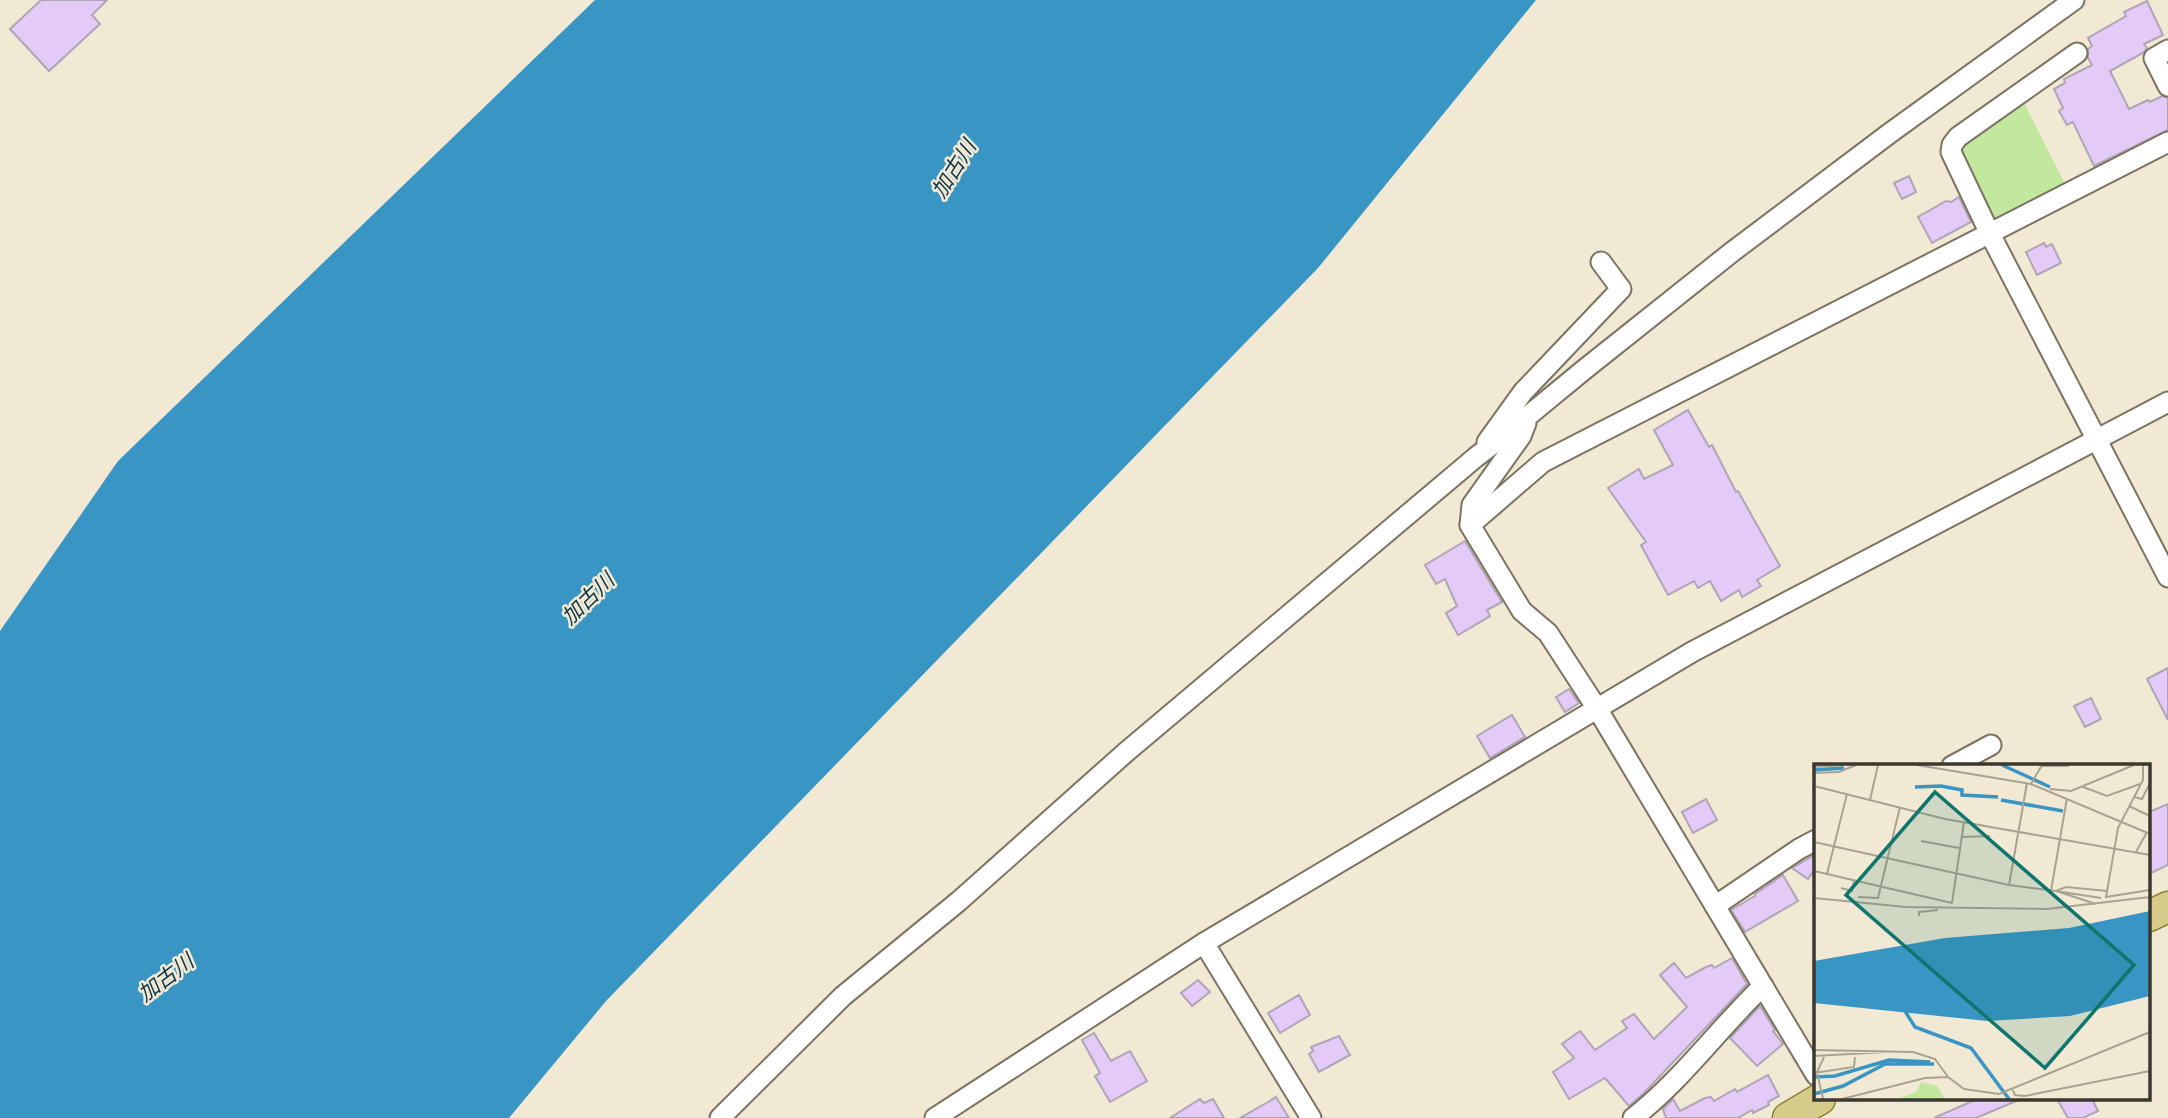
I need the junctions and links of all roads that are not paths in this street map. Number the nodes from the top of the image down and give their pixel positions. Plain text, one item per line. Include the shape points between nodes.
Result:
1 (2074, 0) edge
2 (2168, 50) edge
3 (2077, 52) dead end
4 (2168, 86) edge
5 (2168, 142) edge
6 (1990, 234) junction
7 (1601, 262) dead end
8 (2168, 402) edge
9 (1529, 415) junction
10 (2095, 439) junction
11 (1476, 457) junction
12 (1470, 525) junction
13 (2168, 577) edge
14 (1598, 710) junction
15 (1991, 745) dead end
16 (1956, 764) edge
17 (1814, 841) edge
18 (1715, 906) junction
19 (2168, 906) edge
20 (2150, 915) edge
21 (1204, 943) junction
22 (1763, 986) junction
23 (1814, 1072) edge
24 (1819, 1100) edge
25 (720, 1118) edge
26 (935, 1118) edge
27 (1311, 1118) edge
28 (1633, 1118) edge
29 (1788, 1118) edge

1 - 9 street via 1732,252
2 - 4 street via 2154,58
3 - 6 street via 1958,136 1952,145 1951,152
5 - 6 street
6 - 10 street
6 - 12 street via 1543,462
7 - 11 street via 1621,289 1523,392
8 - 10 street
9 - 11 street
9 - 12 street via 1521,436 1472,505
10 - 13 street
10 - 14 street via 1692,652
11 - 25 street via 842,996
12 - 14 street via 1522,611 1548,633
14 - 18 street
14 - 21 street
15 - 16 street
17 - 18 street
18 - 22 street
19 - 20 main road
21 - 26 street
21 - 27 street
22 - 23 street
22 - 28 street
24 - 29 main road

